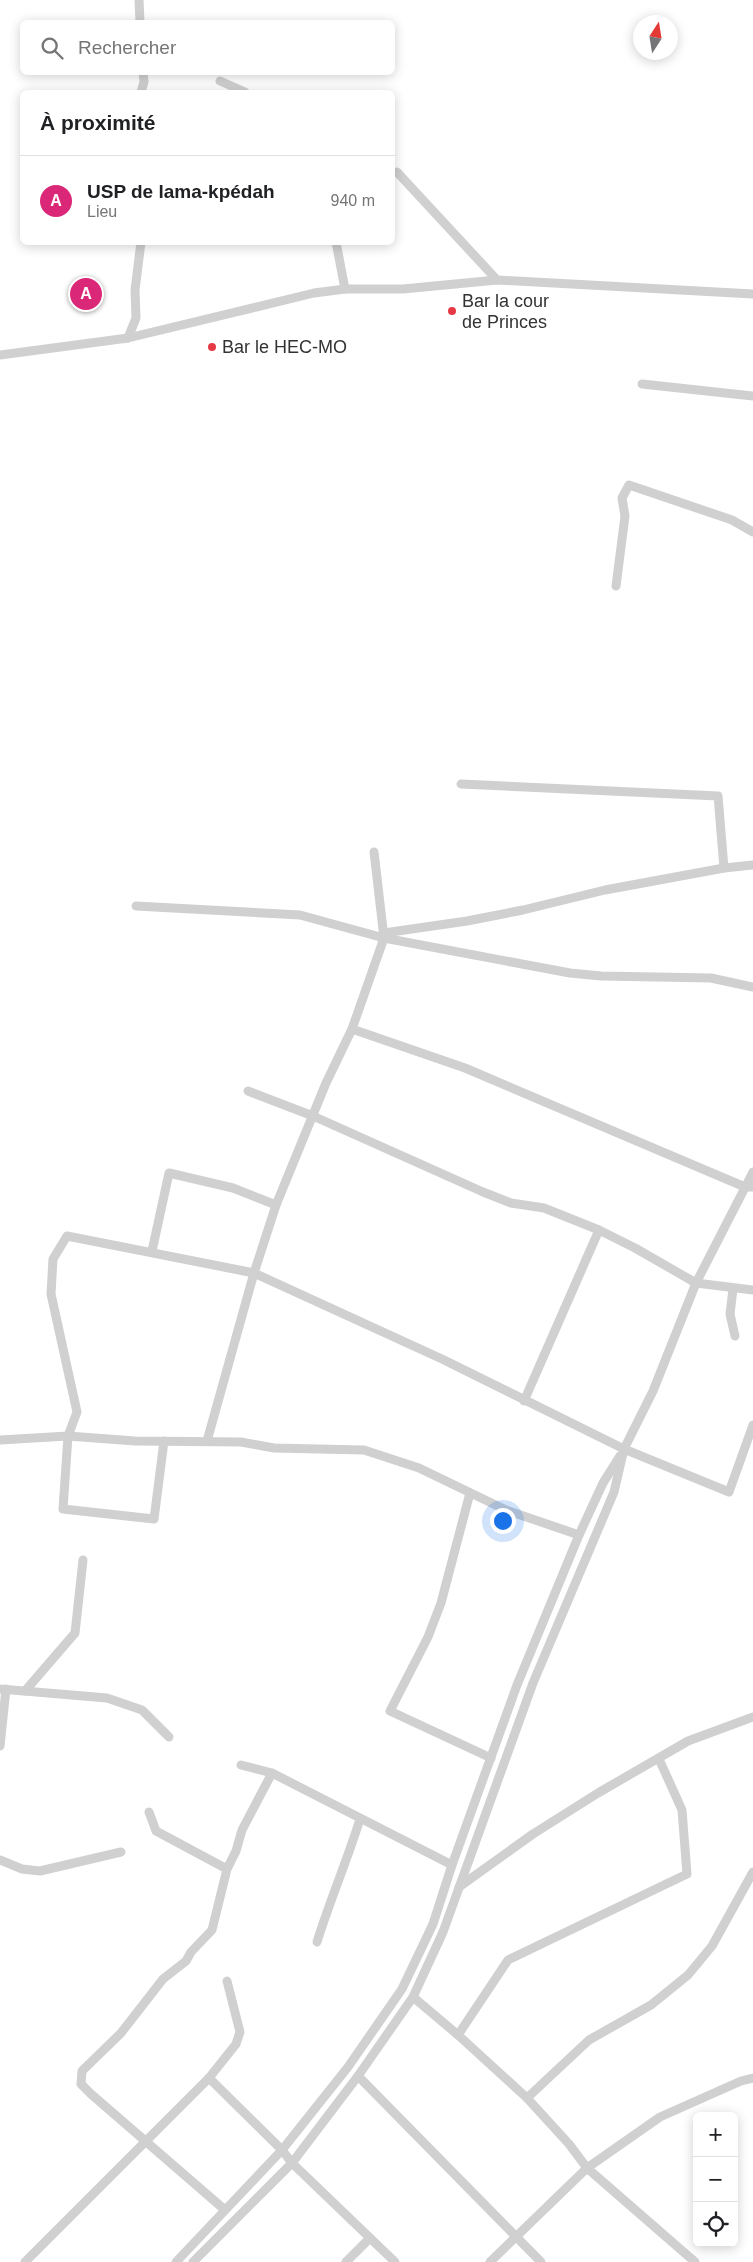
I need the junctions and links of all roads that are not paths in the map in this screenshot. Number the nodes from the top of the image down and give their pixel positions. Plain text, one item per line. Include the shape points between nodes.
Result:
1 (139, 0) edge
2 (140, 20) edge
3 (143, 75) edge
4 (220, 81) dead end
5 (142, 90) edge
6 (240, 90) edge
7 (397, 172) dead end
8 (141, 245) edge
9 (337, 245) edge
10 (497, 280) junction
11 (345, 289) junction
12 (753, 294) edge
13 (128, 338) junction
14 (0, 355) edge
15 (642, 384) dead end
16 (753, 396) edge
17 (753, 532) edge
18 (616, 586) dead end
19 (461, 784) dead end
20 (374, 852) dead end
21 (753, 865) edge
22 (724, 868) junction
23 (136, 906) dead end
24 (384, 936) junction
25 (753, 987) edge
26 (352, 1029) junction
27 (248, 1091) dead end
28 (313, 1116) junction
29 (753, 1172) edge
30 (749, 1187) edge
31 (276, 1205) junction
32 (599, 1230) junction
33 (152, 1251) junction
34 (254, 1273) junction
35 (696, 1283) junction
36 (733, 1289) junction
37 (753, 1290) edge
38 (735, 1336) dead end
39 (524, 1401) junction
40 (753, 1425) edge
41 (68, 1436) junction
42 (0, 1440) edge
43 (164, 1441) junction
44 (207, 1441) junction
45 (624, 1449) junction
46 (470, 1493) junction
47 (579, 1535) junction
48 (83, 1560) dead end
49 (3, 1689) edge
50 (25, 1691) junction
51 (753, 1717) edge
52 (169, 1737) dead end
53 (0, 1746) edge
54 (491, 1758) junction
55 (658, 1759) junction
56 (241, 1765) dead end
57 (272, 1774) junction
58 (149, 1812) dead end
59 (360, 1819) junction
60 (120, 1852) dead end
61 (0, 1860) edge
62 (452, 1865) junction
63 (227, 1869) junction
64 (753, 1872) edge
65 (460, 1887) junction
66 (316, 1942) dead end
67 (227, 1981) dead end
68 (413, 1997) junction
69 (458, 2035) junction
70 (358, 2076) junction
71 (209, 2078) junction
72 (753, 2078) edge
73 (527, 2098) junction
74 (146, 2140) junction
75 (282, 2150) junction
76 (292, 2164) junction
77 (587, 2168) junction
78 (224, 2210) junction
79 (516, 2237) junction
80 (370, 2238) junction
81 (25, 2262) edge
82 (176, 2262) edge
83 (193, 2262) edge
84 (346, 2262) edge
85 (395, 2262) edge
86 (490, 2262) edge
87 (542, 2262) edge
88 (695, 2262) edge

1 - 2 street
3 - 5 street
4 - 6 street
7 - 10 street
8 - 13 street via 135,290 136,318
9 - 11 street
10 - 11 street via 403,289
10 - 12 street
11 - 13 street via 314,293
13 - 14 street
15 - 16 street
17 - 18 street via 732,520 629,485 622,498 624,526
19 - 22 street via 718,796
20 - 24 street
21 - 22 street
22 - 24 street
23 - 24 street via 300,916
24 - 25 street via 570,973 712,978
24 - 26 street
26 - 28 street
26 - 30 street via 465,1068
27 - 28 street
28 - 31 street
28 - 32 street via 483,1192 544,1208
29 - 30 street
30 - 35 street
31 - 33 street via 233,1188 170,1173
31 - 34 street
32 - 35 street
32 - 39 street
33 - 34 street
33 - 41 street via 67,1236 53,1259 51,1294 77,1412
34 - 39 street via 442,1359
34 - 44 street
35 - 36 street
35 - 45 street via 653,1391
36 - 37 street
36 - 38 street via 730,1314
39 - 45 street
40 - 45 street via 729,1492
41 - 42 street
41 - 43 street
41 - 43 street via 63,1510 154,1519
43 - 44 street
44 - 46 street via 241,1442 274,1448 364,1450 419,1468
45 - 47 street via 603,1483
45 - 65 street via 614,1492 533,1683
46 - 47 street
46 - 54 street via 441,1603 428,1637 390,1712
47 - 54 street via 517,1685
48 - 50 street via 76,1633
49 - 50 street
49 - 53 street
50 - 52 street via 107,1698 142,1710
51 - 55 street via 688,1741
54 - 62 street
55 - 65 street via 549,1824
55 - 69 street via 682,1810 687,1874 508,1960
56 - 57 street
57 - 59 street
57 - 63 street via 242,1830
58 - 63 street via 156,1831
59 - 62 street
59 - 66 street
60 - 61 street via 40,1871 22,1869
62 - 75 street via 433,1924 402,1989 348,2067
63 - 74 street via 212,1930 186,1962 163,1979 121,2032 82,2072 82,2084
64 - 73 street via 712,1946 688,1975 651,2005 588,2040
65 - 68 street
67 - 71 street via 240,2032 236,2044
68 - 69 street
68 - 70 street
69 - 73 street
70 - 76 street
70 - 79 street
71 - 74 street
71 - 75 street
72 - 77 street via 660,2117
73 - 77 street
74 - 78 street
74 - 81 street
75 - 76 street
75 - 78 street
76 - 80 street
76 - 83 street
77 - 79 street
77 - 88 street
78 - 82 street
79 - 86 street
79 - 87 street
80 - 84 street
80 - 85 street

